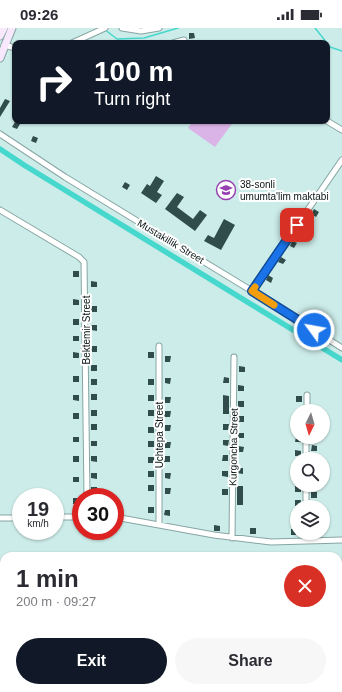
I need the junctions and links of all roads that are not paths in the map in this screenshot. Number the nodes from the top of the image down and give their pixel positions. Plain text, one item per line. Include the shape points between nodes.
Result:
1 (4, 28) edge
2 (12, 28) edge
3 (122, 28) edge
4 (159, 28) edge
5 (103, 29) edge
6 (0, 36) edge
7 (79, 40) edge
8 (4, 45) junction
9 (12, 47) edge
10 (0, 58) edge
11 (330, 123) edge
12 (342, 130) edge
13 (0, 134) edge
14 (342, 160) edge
15 (0, 210) edge
16 (252, 291) junction
17 (159, 346) dead end
18 (341, 346) edge
19 (234, 356) dead end
20 (307, 395) dead end
21 (307, 404) edge
22 (87, 488) edge
23 (0, 518) edge
24 (12, 518) edge
25 (124, 519) edge
26 (159, 525) junction
27 (232, 538) junction
28 (342, 540) edge
29 (306, 541) joint

1 - 6 main road
2 - 8 main road
3 - 4 street via 141,31
5 - 7 street
8 - 9 street
8 - 10 main road
11 - 12 street
13 - 16 street, Mustakillik Street via 65,177
14 - 16 street
15 - 22 street, Bektemir Street via 84,262
16 - 18 street, Mustakillik Street
17 - 26 street, Uchtepa Street
19 - 27 street, Kurgoncha Street
20 - 21 street
23 - 24 street
25 - 26 street
26 - 27 street
27 - 29 street via 271,542
28 - 29 street

